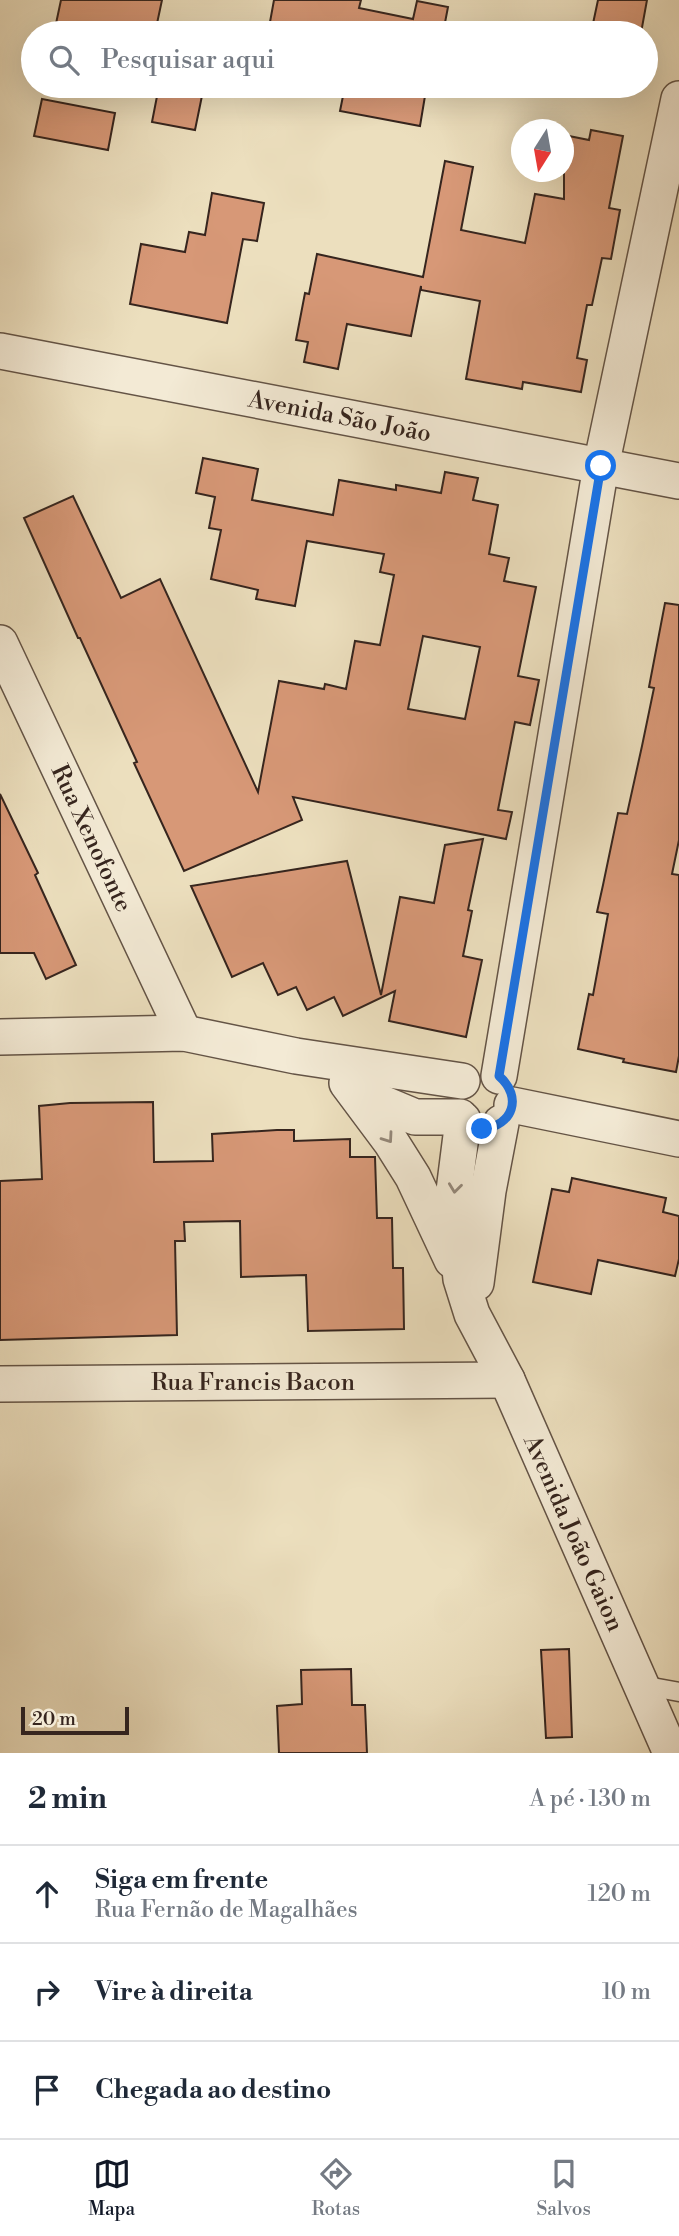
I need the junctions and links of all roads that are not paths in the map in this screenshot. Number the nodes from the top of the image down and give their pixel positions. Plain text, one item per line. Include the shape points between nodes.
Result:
1 (679, 99) edge
2 (0, 351) edge
3 (601, 466) junction
4 (679, 481) edge
5 (0, 643) edge
6 (10, 688) edge
7 (184, 1033) junction
8 (0, 1037) edge
9 (296, 1056) junction
10 (462, 1081) junction
11 (347, 1083) junction
12 (504, 1101) junction
13 (461, 1119) junction
14 (679, 1139) edge
15 (461, 1279) junction
16 (472, 1314) junction
17 (506, 1380) junction
18 (0, 1384) edge
19 (641, 1685) junction
20 (679, 1692) edge
21 (671, 1753) edge

1 - 3 street
2 - 3 street, Avenida São João
3 - 4 street, Avenida São João
3 - 12 street
5 - 6 street, Rua Xenofonte
6 - 7 street, Rua Xenofonte
7 - 8 street
7 - 9 street
9 - 10 street
9 - 11 street
10 - 12 street via 480,1071
10 - 13 street via 455,1105
11 - 13 street via 415,1116
11 -> 15 street via 413,1177
12 - 13 street via 492,1128 471,1126
12 - 14 street
12 - 16 street
13 -> 15 street, Avenida João Gaion via 453,1199
15 - 16 street, Avenida João Gaion
16 - 17 street, Avenida João Gaion
17 - 18 street, Rua Francis Bacon
17 - 19 street, Avenida João Gaion
19 - 20 lane
19 - 21 street, Avenida João Gaion

